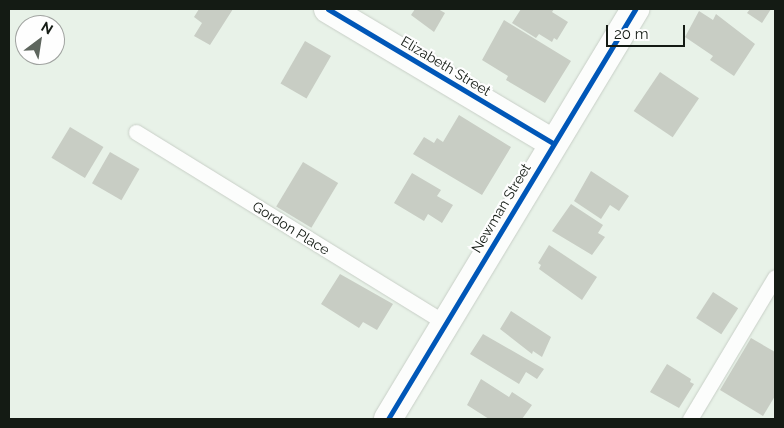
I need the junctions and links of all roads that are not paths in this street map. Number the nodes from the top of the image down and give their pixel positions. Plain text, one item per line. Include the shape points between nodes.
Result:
1 (328, 9) edge
2 (636, 9) edge
3 (136, 132) dead end
4 (553, 143) junction
5 (775, 277) edge
6 (445, 323) junction
7 (388, 419) edge
8 (690, 419) edge

1 - 4 street, Elizabeth Street
2 - 4 street, Newman Street
3 - 6 lane, Gordon Place
4 - 6 street, Newman Street
5 - 8 lane
6 - 7 street, Newman Street

